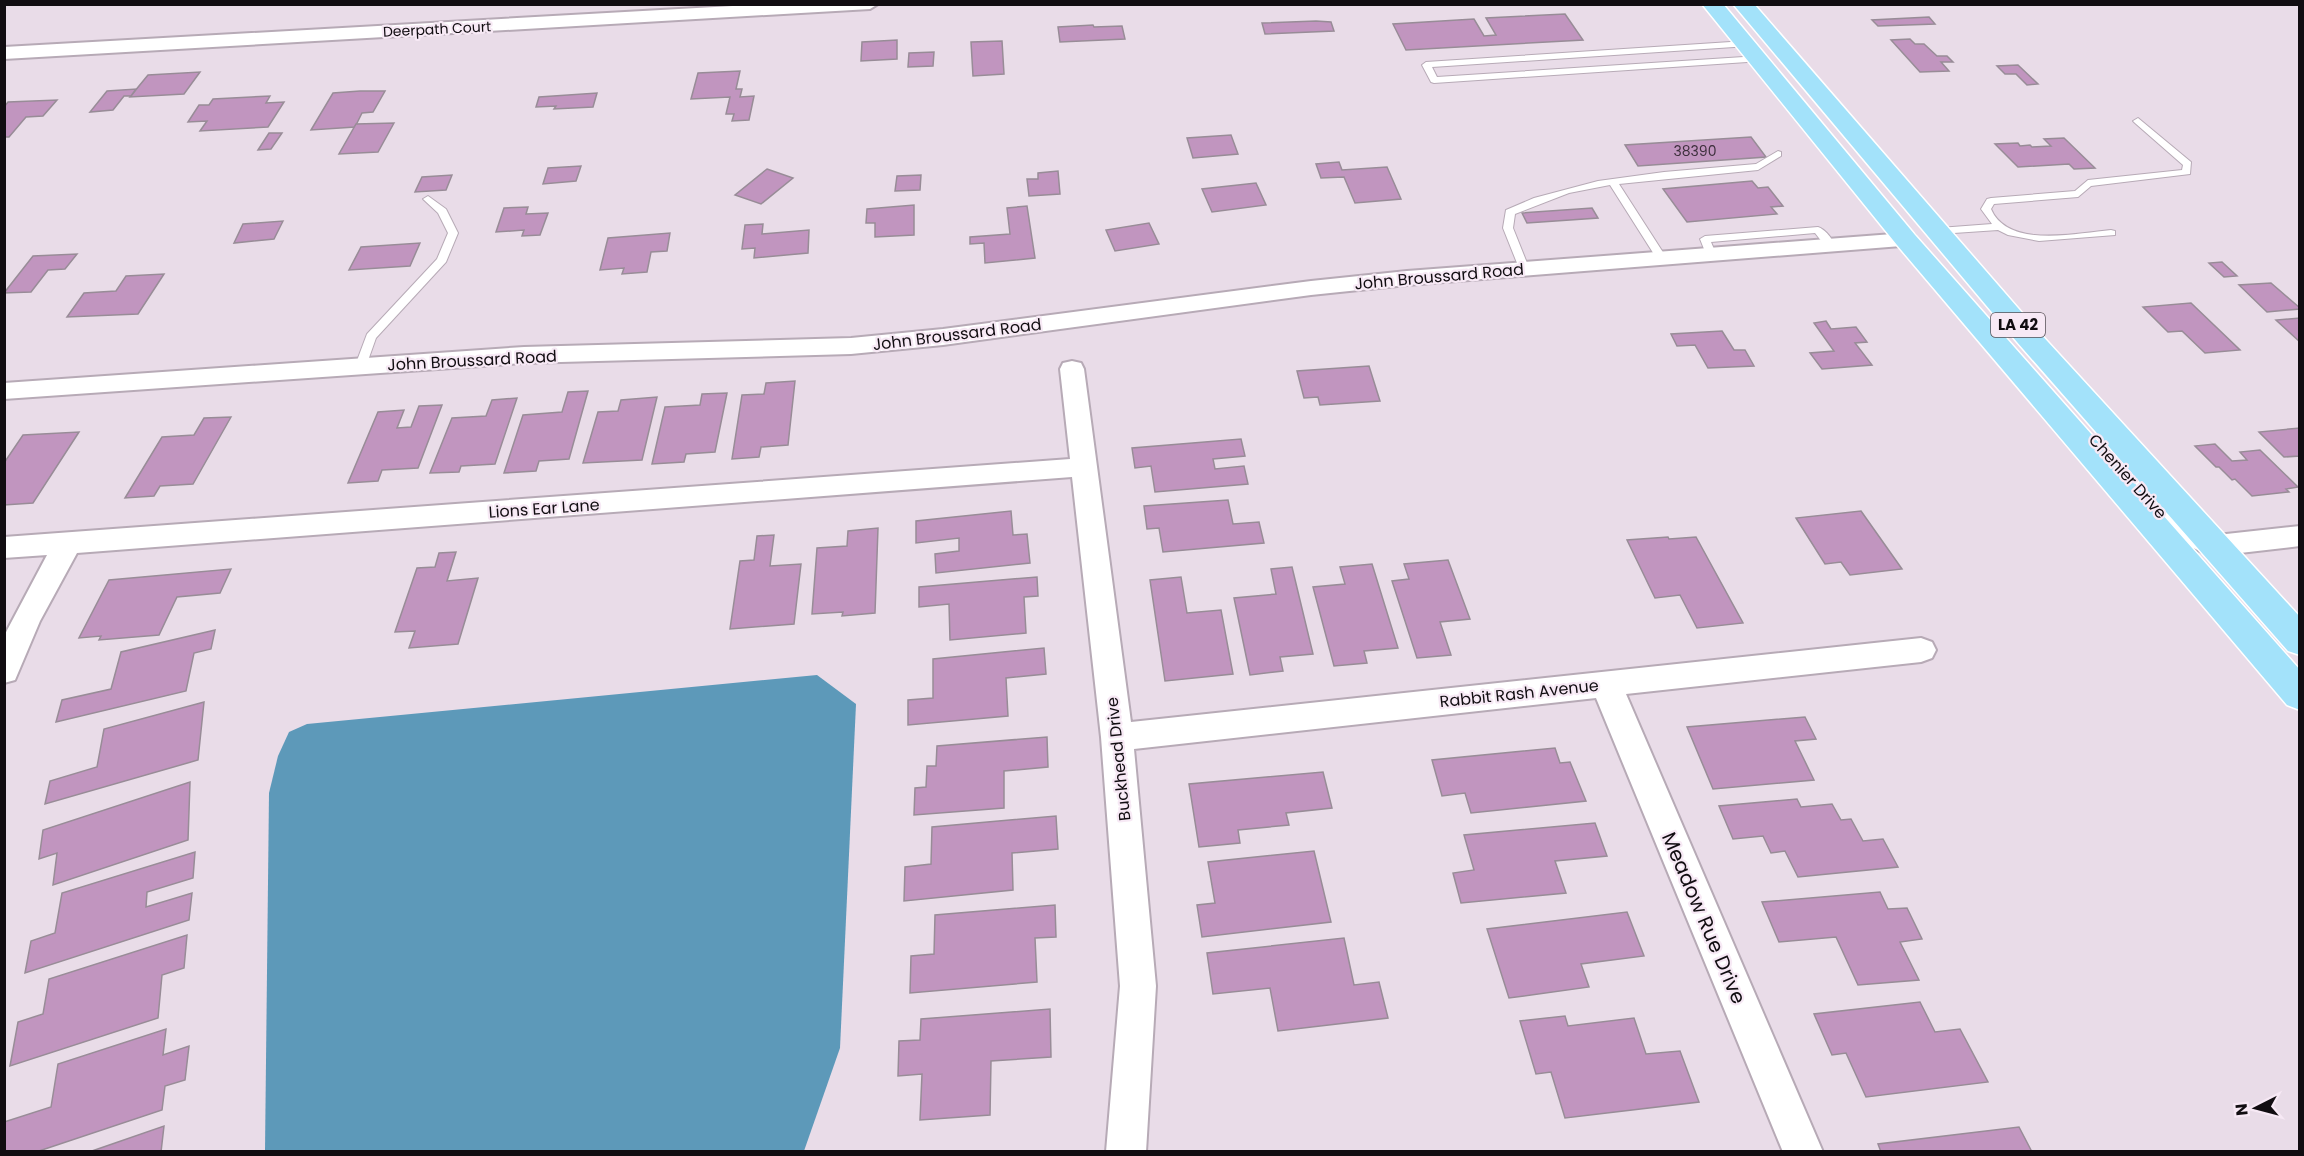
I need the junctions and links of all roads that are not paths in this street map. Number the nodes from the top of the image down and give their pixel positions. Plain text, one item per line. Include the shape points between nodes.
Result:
1 (870, 4) edge
2 (1712, 4) edge
3 (1743, 4) edge
4 (1752, 51) junction
5 (4, 53) edge
6 (2138, 121) dead end
7 (1778, 154) dead end
8 (1613, 182) junction
9 (428, 199) dead end
10 (2000, 227) junction
11 (1939, 231) junction
12 (2111, 233) dead end
13 (1906, 240) junction
14 (1660, 257) junction
15 (1524, 268) junction
16 (2027, 336) junction
17 (361, 366) junction
18 (1072, 369) dead end
19 (4, 391) edge
20 (2036, 392) junction
21 (1084, 467) junction
22 (2300, 536) edge
23 (68, 543) junction
24 (2214, 546) junction
25 (4, 548) edge
26 (2300, 641) edge
27 (1921, 650) dead end
28 (4, 671) edge
29 (1606, 684) junction
30 (2300, 695) edge
31 (1117, 737) junction
32 (1126, 1152) edge
33 (1803, 1152) edge

1 - 5 street, Deerpath Court
2 - 4 main road, LA 42
3 - 11 main road, LA 42
4 - 4 lane via 1426,65 1434,80
4 - 13 main road, LA 42
6 - 10 lane via 2188,164 2187,172 2088,183 2078,194 1991,201 1986,209
7 - 8 lane via 1758,167
8 - 14 lane
8 - 15 lane via 1534,200 1510,212 1508,228
9 - 17 lane via 442,211 453,233 442,261 371,337
10 - 11 lane
10 - 12 lane via 2011,235 2035,238
11 - 16 main road, LA 42
13 - 14 street, John Broussard Road via 1830,245 1785,240 1745,243 1711,254
13 - 16 main road via 1929,244 1991,312
13 - 20 main road, LA 42
14 - 15 street, John Broussard Road
15 - 17 street, John Broussard Road via 1311,288 851,346 524,355
16 - 24 main road, LA 42
17 - 19 street, John Broussard Road
18 - 21 street, Buckhead Drive
20 - 24 street, Chenier Drive via 2082,424 2174,527
20 - 30 main road, LA 42
21 - 23 street, Lions Ear Lane
21 - 31 street, Buckhead Drive
22 - 24 street
23 - 25 street, Lions Ear Lane
23 - 28 street via 26,620
24 - 26 main road, LA 42
27 - 29 street, Rabbit Rash Avenue
29 - 31 street, Rabbit Rash Avenue
29 - 33 street, Meadow Rue Drive
31 - 32 street, Buckhead Drive via 1138,986

